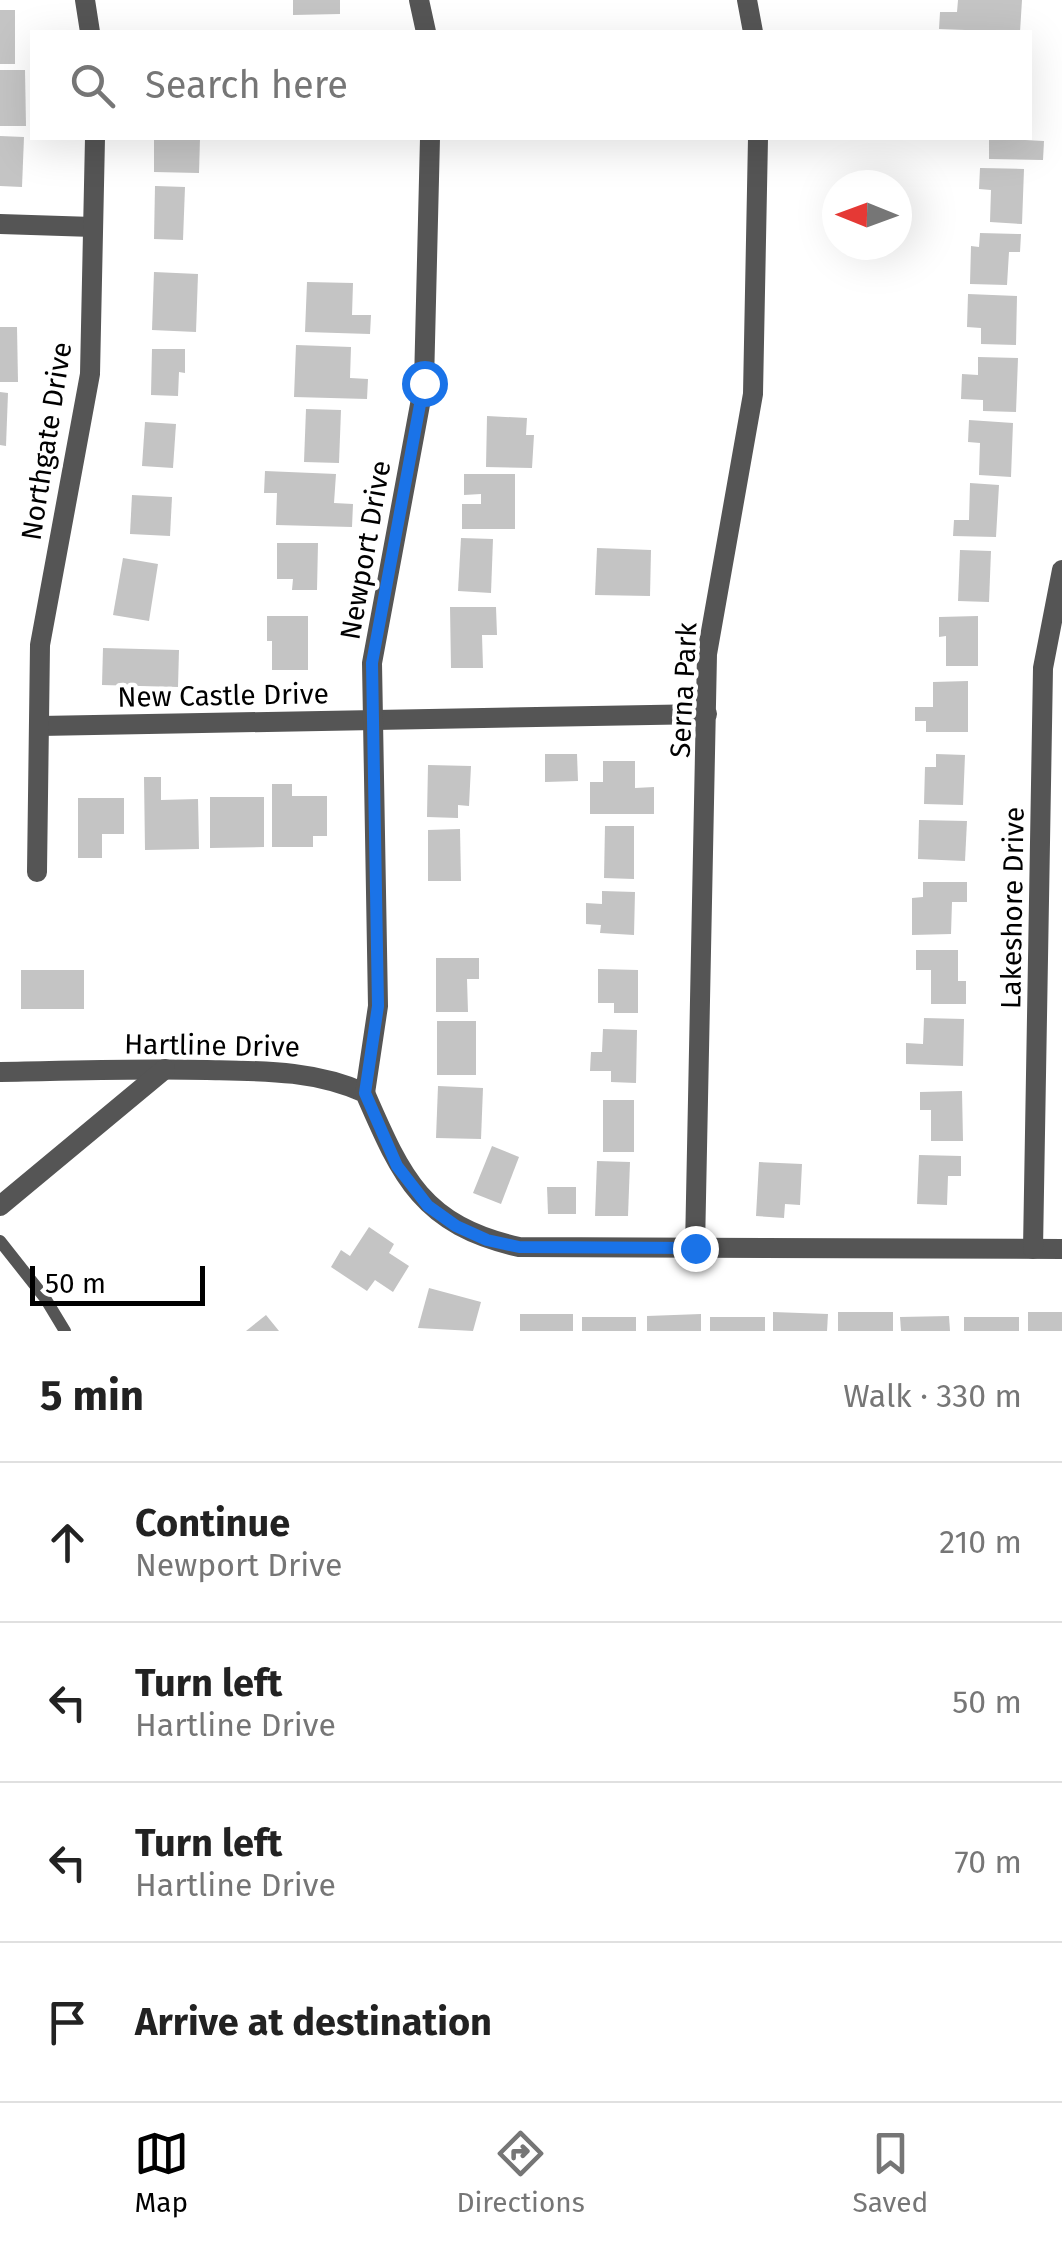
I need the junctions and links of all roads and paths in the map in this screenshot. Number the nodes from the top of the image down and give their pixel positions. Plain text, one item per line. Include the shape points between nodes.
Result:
1 (85, 0) edge
2 (419, 0) edge
3 (747, 0) edge
4 (90, 30) edge
5 (426, 30) edge
6 (753, 30) edge
7 (94, 140) edge
8 (430, 140) edge
9 (758, 140) edge
10 (0, 224) edge
11 (94, 227) junction
12 (1062, 570) edge
13 (707, 714) junction
14 (372, 720) junction
15 (40, 726) junction
16 (37, 872) dead end
17 (165, 1069) junction
18 (0, 1072) edge
19 (365, 1093) junction
20 (0, 1206) edge
21 (0, 1241) edge
22 (695, 1248) junction
23 (1033, 1249) junction
24 (1062, 1249) edge
25 (65, 1331) edge

1 - 4 street
2 - 5 street
3 - 6 street
7 - 11 street, Northgate Drive
8 - 14 street, Newport Drive via 424,383 372,663
9 - 13 street, Serna Park via 753,394 706,654
10 - 11 street
11 - 15 street, Northgate Drive via 90,374 40,645
12 - 23 street, Lakeshore Drive via 1044,668
13 - 14 street, New Castle Drive
13 - 22 street, Serna Park
14 - 15 street, New Castle Drive
14 - 19 street, Newport Drive via 378,1006
15 - 16 street, Northgate Drive
17 - 18 street, Hartline Drive
17 - 19 street, Hartline Drive via 314,1075
17 - 20 street
19 - 22 street via 397,1166 428,1206 456,1226 519,1247
21 - 25 lane
22 - 23 street
23 - 24 street

